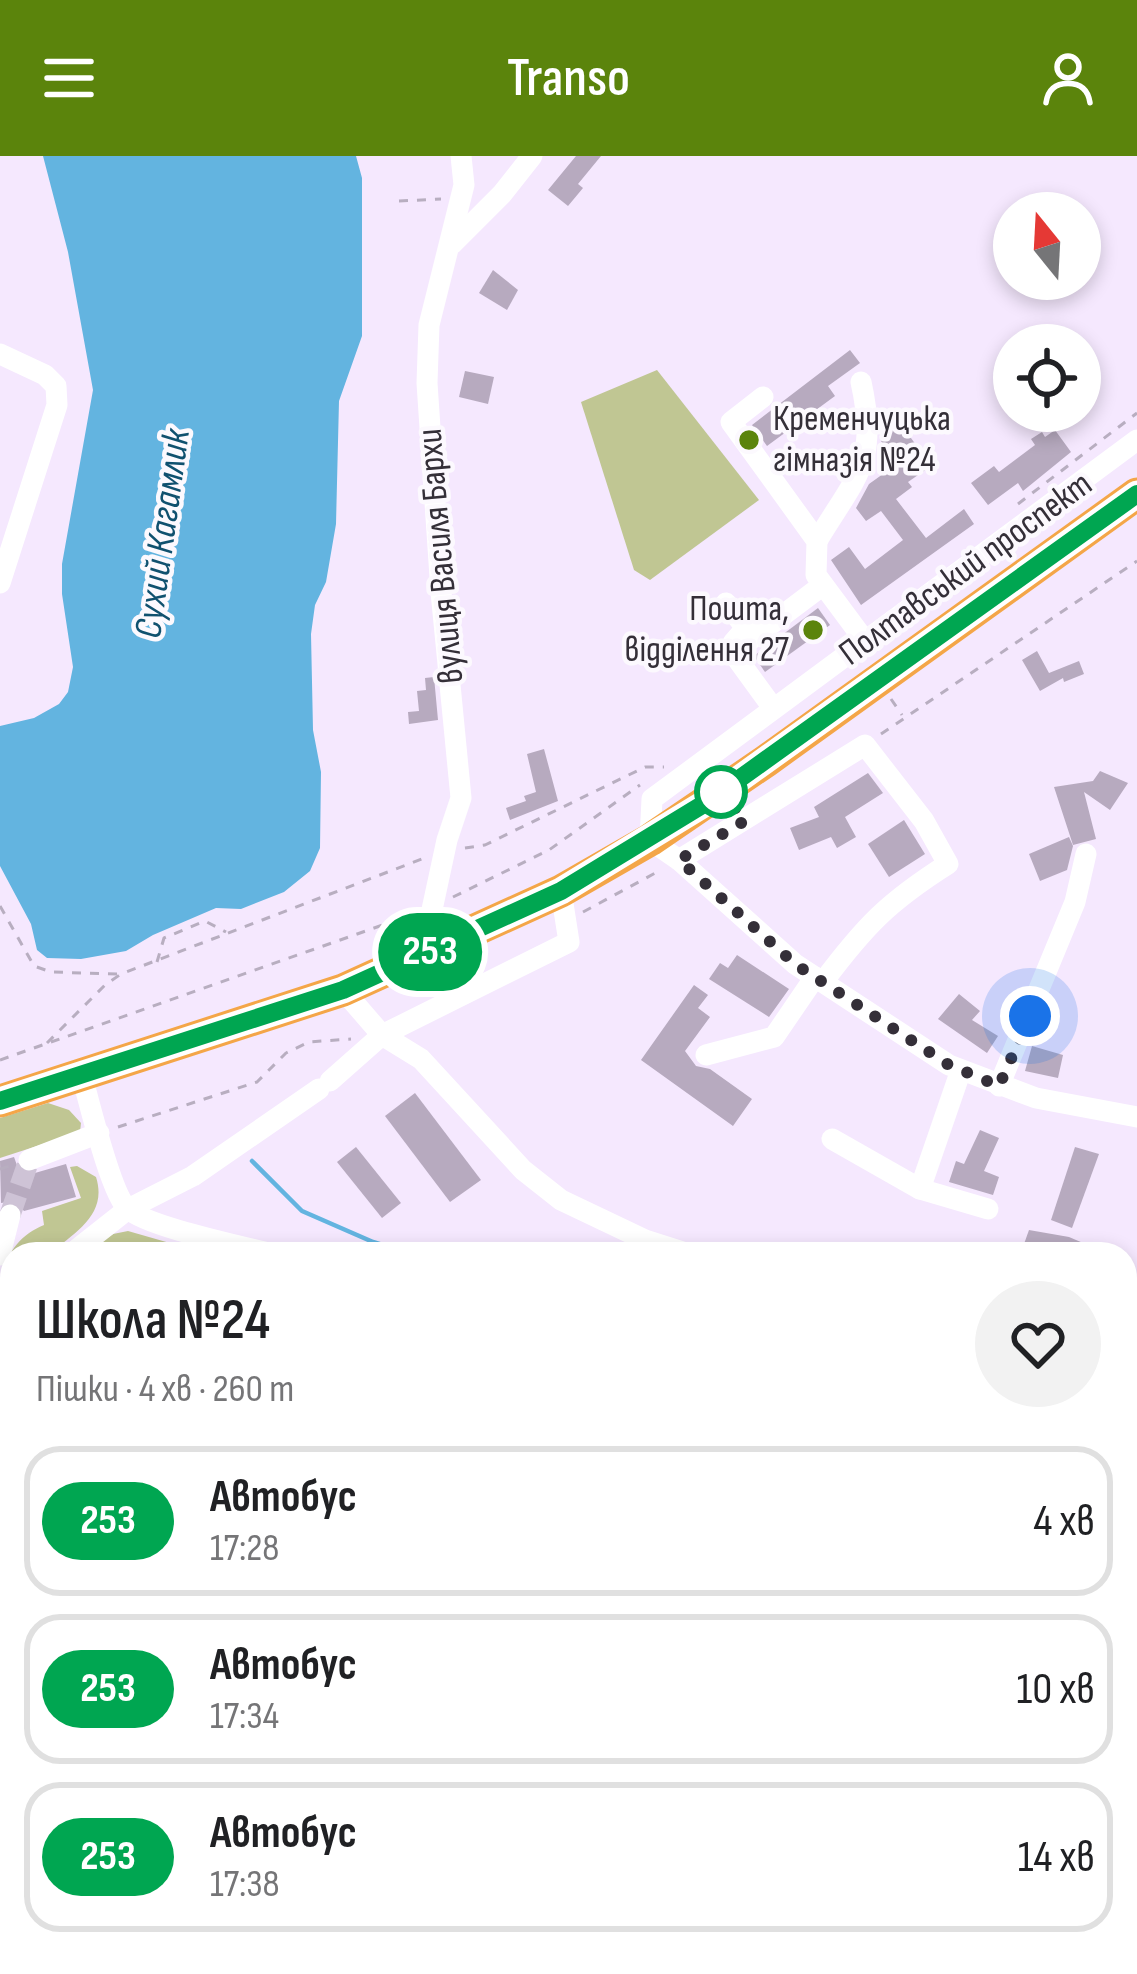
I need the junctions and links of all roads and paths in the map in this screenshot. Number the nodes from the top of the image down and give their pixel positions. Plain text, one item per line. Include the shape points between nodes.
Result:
1 (461, 156) edge
2 (532, 156) edge
3 (460, 200) junction
4 (399, 201) dead end
5 (452, 245) junction
6 (0, 354) edge
7 (862, 382) dead end
8 (763, 398) dead end
9 (1137, 413) edge
10 (1137, 440) edge
11 (1137, 494) edge
12 (1005, 513) dead end
13 (817, 542) junction
14 (1137, 561) edge
15 (2, 572) edge
16 (823, 585) junction
17 (726, 603) dead end
18 (865, 641) junction
19 (733, 653) junction
20 (772, 708) junction
21 (865, 745) junction
22 (766, 761) junction
23 (818, 775) junction
24 (650, 840) junction
25 (445, 850) junction
26 (1086, 854) dead end
27 (679, 860) junction
28 (0, 906) edge
29 (433, 906) junction
30 (564, 906) junction
31 (228, 933) junction
32 (422, 956) junction
33 (157, 962) junction
34 (122, 974) junction
35 (819, 979) junction
36 (343, 990) junction
37 (382, 1035) junction
38 (46, 1044) junction
39 (706, 1055) dead end
40 (0, 1060) edge
41 (961, 1070) junction
42 (82, 1076) junction
43 (999, 1086) junction
44 (0, 1101) edge
45 (1137, 1117) edge
46 (99, 1133) junction
47 (832, 1139) dead end
48 (29, 1160) dead end
49 (920, 1189) junction
50 (128, 1209) junction
51 (988, 1209) dead end
52 (10, 1215) dead end
53 (3, 1242) edge
54 (86, 1242) edge
55 (234, 1242) edge
56 (651, 1242) edge

1 - 3 street, вулиця Василя Бархи
2 - 5 street
3 - 4 path
3 - 5 street, вулиця Василя Бархи
5 - 25 street, вулиця Василя Бархи via 427,351 460,764 461,798
6 - 15 street via 45,375 56,386 57,405
7 - 13 street via 868,448 860,476
8 - 13 street via 731,422
9 - 12 path
10 - 18 street
11 - 22 highway, Полтавський проспект
13 - 16 street via 813,568
14 - 21 path
16 - 18 street
16 - 19 street
17 - 19 street via 746,628
18 - 20 street
19 - 20 street
20 - 24 street via 652,799
21 - 23 street
21 - 35 street via 948,864 895,897
22 - 23 street
22 - 24 highway, Полтавський проспект
23 - 27 street
24 - 27 street
24 - 30 highway, Полтавський проспект
25 - 29 street, вулиця Василя Бархи
25 - 29 path via 485,845 645,767 664,767 549,850
25 - 31 path
26 - 43 street via 1075,902
27 - 30 path
27 - 35 street
28 - 34 path via 42,970
29 - 32 street, вулиця Василя Бархи
29 - 38 path
30 - 32 highway, Полтавський проспект
30 - 37 street via 569,942
31 - 33 path
31 - 33 path via 205,921 164,938
32 - 36 highway, Полтавський проспект
33 - 34 path
34 - 38 path
35 - 39 street via 774,1036
35 - 41 street
36 - 37 street
36 - 42 highway, Полтавський проспект
37 - 46 path via 309,1042 256,1082
37 - 50 street via 193,1176
37 - 56 street via 421,1059 561,1201
38 - 40 path
41 - 43 street
41 - 49 street
42 - 44 highway, Полтавський проспект
42 - 46 street
43 - 45 street
46 - 48 street
46 - 50 street
47 - 49 street
49 - 51 street
50 - 54 street
50 - 55 street
52 - 53 street

